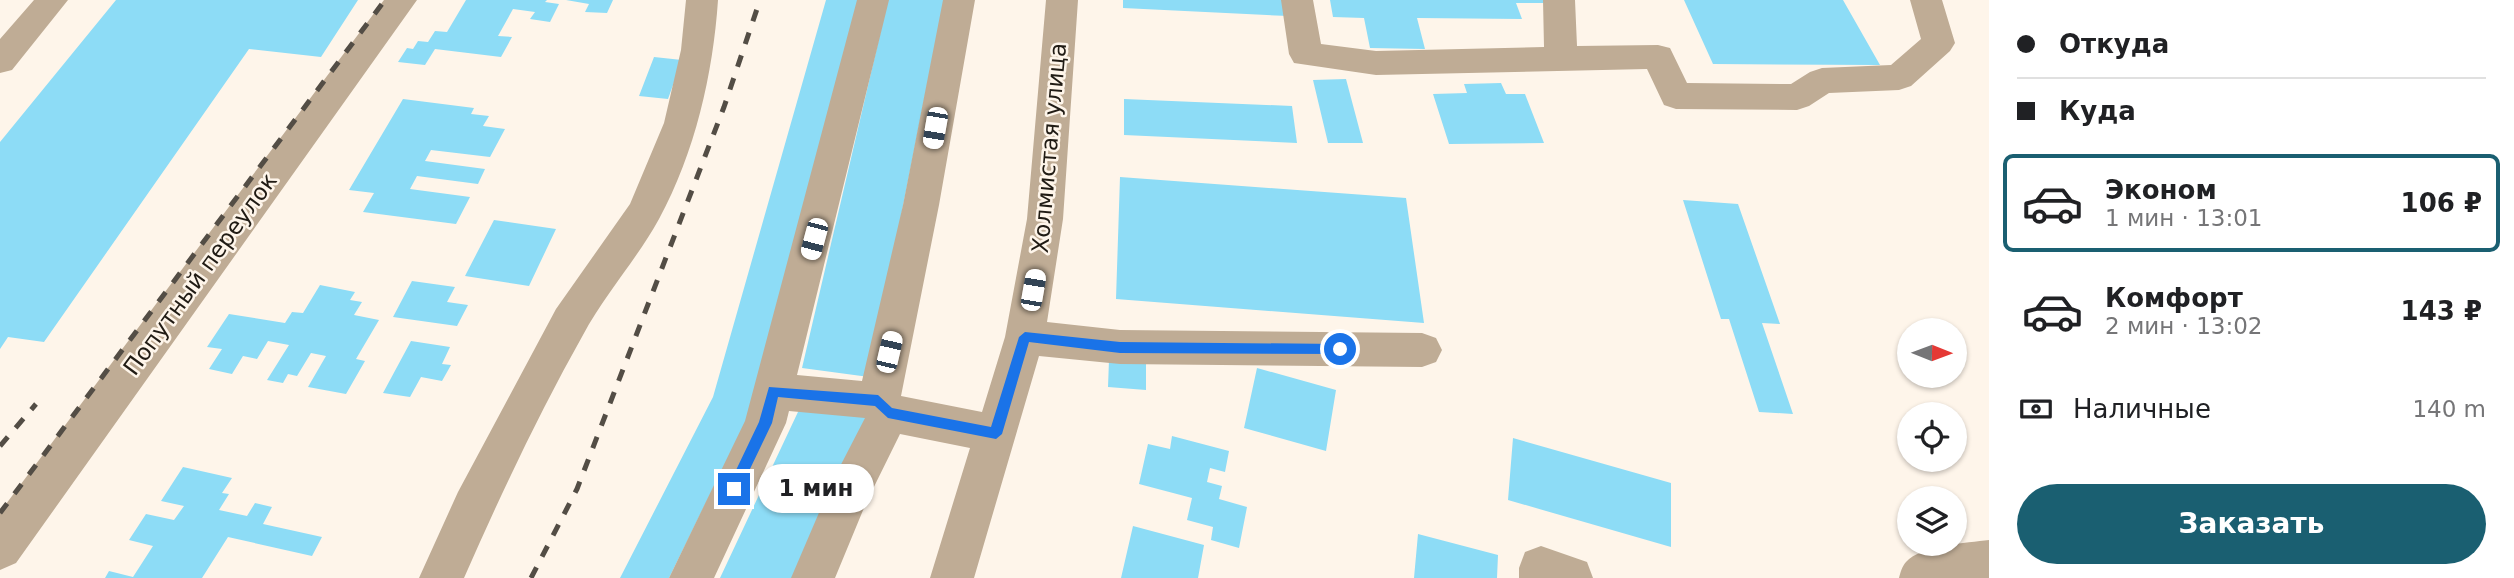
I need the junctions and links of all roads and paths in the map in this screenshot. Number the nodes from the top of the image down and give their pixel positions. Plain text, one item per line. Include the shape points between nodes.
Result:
1 (52, 0) edge
2 (401, 0) edge
3 (702, 0) edge
4 (873, 0) edge
5 (958, 0) edge
6 (1062, 0) edge
7 (1297, 0) edge
8 (1559, 0) edge
9 (1926, 0) edge
10 (1561, 59) junction
11 (0, 61) edge
12 (1025, 337) junction
13 (1422, 350) dead end
14 (774, 391) junction
15 (883, 407) junction
16 (996, 434) junction
17 (0, 548) edge
18 (1989, 562) edge
19 (441, 578) edge
20 (691, 578) edge
21 (813, 578) edge
22 (952, 578) edge
23 (1541, 578) edge
24 (1571, 578) edge
25 (1921, 578) edge

1 - 11 street
2 - 17 street, Попутный переулок
3 - 19 street via 698,50 681,123 645,211 570,321
4 - 14 street
5 - 15 street
6 - 12 street, Холмистая улица via 1045,219
7 - 10 street via 1306,54 1376,62
8 - 10 street
9 - 10 street via 1938,43 1899,77 1822,81 1797,97 1676,96 1658,57
12 - 13 street via 1120,348
12 - 16 street, Холмистая улица
14 - 15 street
14 - 20 street via 765,423
15 - 16 street
15 - 21 street
16 - 22 street, Холмистая улица
18 - 25 street via 1934,570
23 - 24 street via 1541,568

